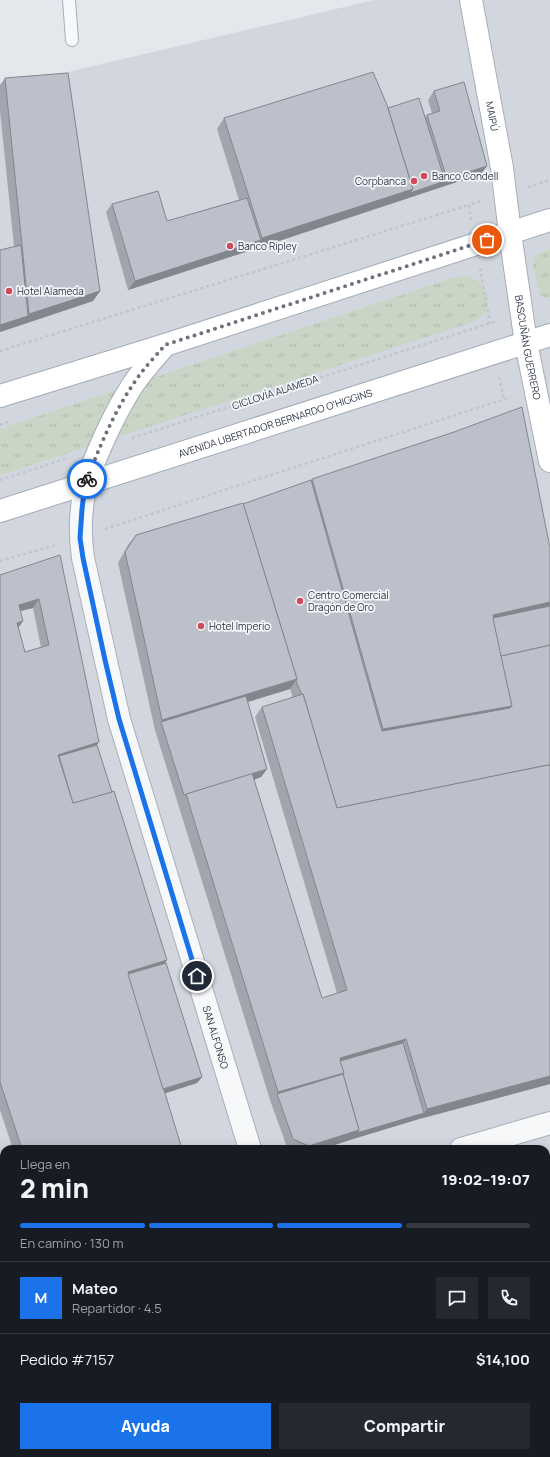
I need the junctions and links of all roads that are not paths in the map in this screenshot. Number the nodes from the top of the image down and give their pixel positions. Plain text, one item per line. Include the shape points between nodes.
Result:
1 (69, 0) edge
2 (471, 0) edge
3 (72, 40) dead end
4 (550, 220) edge
5 (510, 233) junction
6 (550, 335) edge
7 (526, 343) junction
8 (165, 345) junction
9 (0, 396) edge
10 (550, 461) edge
11 (85, 484) junction
12 (0, 511) edge
13 (550, 1123) edge
14 (249, 1145) edge
15 (475, 1145) edge

1 - 3 lane
2 - 5 main road, MAIPÚ via 502,168
4 - 5 main road
5 - 7 main road, BASCUÑÁN GUERRERO
5 - 8 main road
6 - 7 main road, AVENIDA LIBERTADOR BERNARDO O'HIGGINS
7 - 10 main road, BASCUÑÁN GUERRERO
7 - 11 main road, AVENIDA LIBERTADOR BERNARDO O'HIGGINS
8 - 9 main road
8 - 11 main road via 134,383 119,407
11 - 12 main road, AVENIDA LIBERTADOR BERNARDO O'HIGGINS
11 - 14 street, SAN ALFONSO via 80,538 119,719
13 - 15 street

